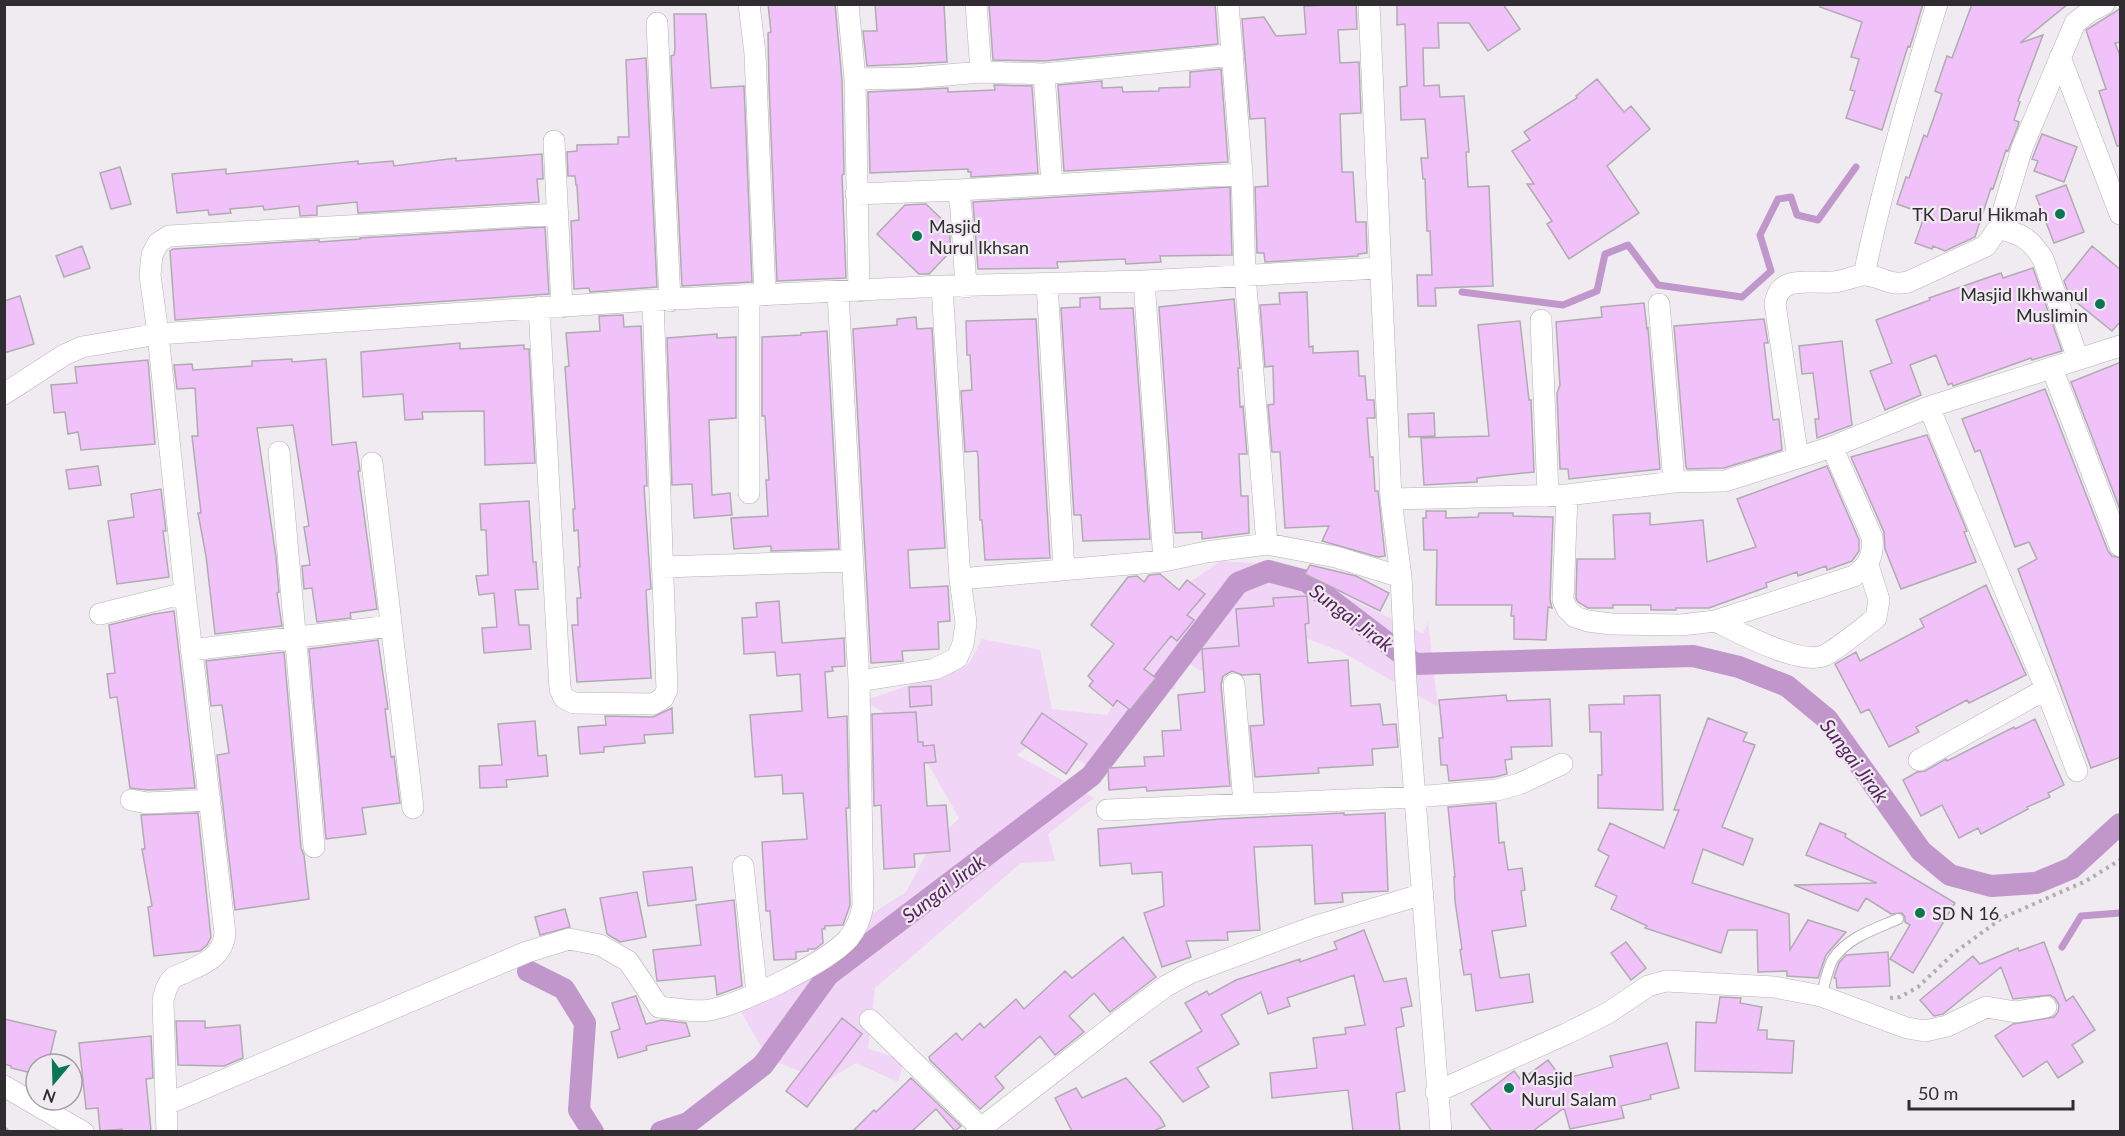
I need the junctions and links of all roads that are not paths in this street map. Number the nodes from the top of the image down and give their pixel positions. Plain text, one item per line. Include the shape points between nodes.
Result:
1 (749, 4) edge
2 (848, 4) edge
3 (976, 4) edge
4 (1228, 4) edge
5 (1369, 4) edge
6 (1937, 4) edge
7 (2104, 4) edge
8 (657, 23) dead end
9 (1233, 55) junction
10 (2060, 57) junction
11 (981, 72) junction
12 (1044, 74) junction
13 (855, 79) junction
14 (554, 141) dead end
15 (1242, 174) junction
16 (1052, 184) junction
17 (958, 190) junction
18 (856, 194) junction
19 (558, 214) junction
20 (2121, 214) edge
21 (1998, 228) junction
22 (1379, 268) junction
23 (1245, 275) junction
24 (1864, 275) junction
25 (1144, 281) junction
26 (1047, 285) junction
27 (942, 286) junction
28 (966, 287) junction
29 (849, 292) junction
30 (757, 296) junction
31 (661, 301) junction
32 (1659, 304) dead end
33 (539, 307) junction
34 (562, 307) junction
35 (1541, 320) dead end
36 (158, 334) junction
37 (2121, 345) edge
38 (2078, 359) junction
39 (2052, 368) junction
40 (4, 394) edge
41 (1929, 407) junction
42 (1832, 447) junction
43 (279, 452) dead end
44 (1798, 458) junction
45 (372, 463) dead end
46 (1674, 482) junction
47 (749, 493) dead end
48 (1557, 495) junction
49 (1391, 499) junction
50 (1267, 544) junction
51 (2121, 546) edge
52 (852, 561) junction
53 (1164, 561) junction
54 (1868, 565) junction
55 (662, 567) junction
56 (1064, 569) junction
57 (1401, 577) junction
58 (960, 579) junction
59 (185, 593) junction
60 (100, 614) dead end
61 (1715, 621) junction
62 (390, 626) junction
63 (296, 637) junction
64 (191, 650) junction
65 (860, 681) junction
66 (1234, 684) dead end
67 (2046, 689) junction
68 (1919, 760) dead end
69 (1562, 764) dead end
70 (2077, 771) dead end
71 (1416, 797) junction
72 (130, 800) dead end
73 (210, 800) junction
74 (1244, 804) junction
75 (413, 808) dead end
76 (1107, 810) dead end
77 (314, 847) dead end
78 (743, 866) dead end
79 (1423, 894) junction
80 (1898, 919) dead end
81 (757, 993) junction
82 (1821, 996) junction
83 (2046, 1007) dead end
84 (870, 1020) dead end
85 (4, 1086) edge
86 (1436, 1092) junction
87 (167, 1104) junction
88 (978, 1130) edge
89 (83, 1131) edge
90 (167, 1131) edge
91 (1441, 1131) edge

1 - 30 street via 756,54
2 - 13 street
3 - 11 street
4 - 9 street
5 - 22 street
6 - 24 street via 1905,104
7 - 10 street via 2075,23
8 - 31 street
9 - 12 street
9 - 15 street
10 - 20 street
10 - 21 street via 2022,148
11 - 12 street
11 - 13 street
12 - 16 street
13 - 18 street
14 - 19 street
15 - 16 street
15 - 23 street
16 - 17 street
17 - 18 street
17 - 28 street
18 - 29 street
19 - 34 street
19 - 36 street via 170,236 158,243 152,255 150,275
21 - 24 street via 1986,246 1908,282 1897,285
21 - 38 street via 2018,233 2034,244 2043,259
22 - 23 street
22 - 49 street
23 - 25 street
23 - 50 street
24 - 44 street via 1833,282 1794,282 1781,287 1776,297
25 - 26 street
25 - 53 street
26 - 28 street
26 - 56 street
27 - 28 street
27 - 29 street
27 - 58 street
29 - 30 street
29 - 52 street
30 - 31 street
30 - 47 street
31 - 34 street
31 - 55 street
32 - 46 street
33 - 34 street
33 - 36 street
33 - 55 street via 559,677 564,698 574,704 653,704 663,698 667,690
35 - 48 street
36 - 40 street via 82,347
36 - 59 street
37 - 38 street
38 - 39 street
39 - 41 street
39 - 51 street
41 - 42 street
41 - 67 street
42 - 44 street
42 - 54 street via 1872,537
43 - 63 street
44 - 46 street via 1725,481
45 - 62 street
46 - 48 street
48 - 49 street
48 - 61 street via 1563,600 1575,617 1611,624 1681,625
49 - 57 street
50 - 53 street
50 - 57 street via 1336,557
52 - 55 street
52 - 65 street
53 - 56 street
54 - 61 street via 1854,576
54 - 61 street via 1879,600 1876,618 1824,656 1806,658
56 - 58 street
57 - 71 street
58 - 65 street via 966,623 957,658 934,669
59 - 60 street
59 - 64 street
62 - 63 street
62 - 75 street
63 - 64 street
63 - 77 street
64 - 73 street
65 - 81 street via 863,906 859,923 847,940 823,957
66 - 74 street
67 - 68 street
67 - 70 street
69 - 71 street via 1497,790
71 - 74 street
71 - 79 street
72 - 73 street
73 - 87 street via 224,943 217,955 174,977 166,988 163,1000
74 - 76 street
78 - 81 street
79 - 86 street
79 - 88 street via 1313,927 1190,973 1166,986
80 - 82 lane via 1842,948 1832,960
81 - 87 street via 708,1010 659,1006 628,961 600,945 569,939 527,952
82 - 83 street via 1925,1031 1947,1026 1986,1007 2016,1012
82 - 86 street via 1774,987 1666,981 1648,986 1608,1013 1568,1033
84 - 88 street
85 - 89 street
86 - 91 street
87 - 90 street

